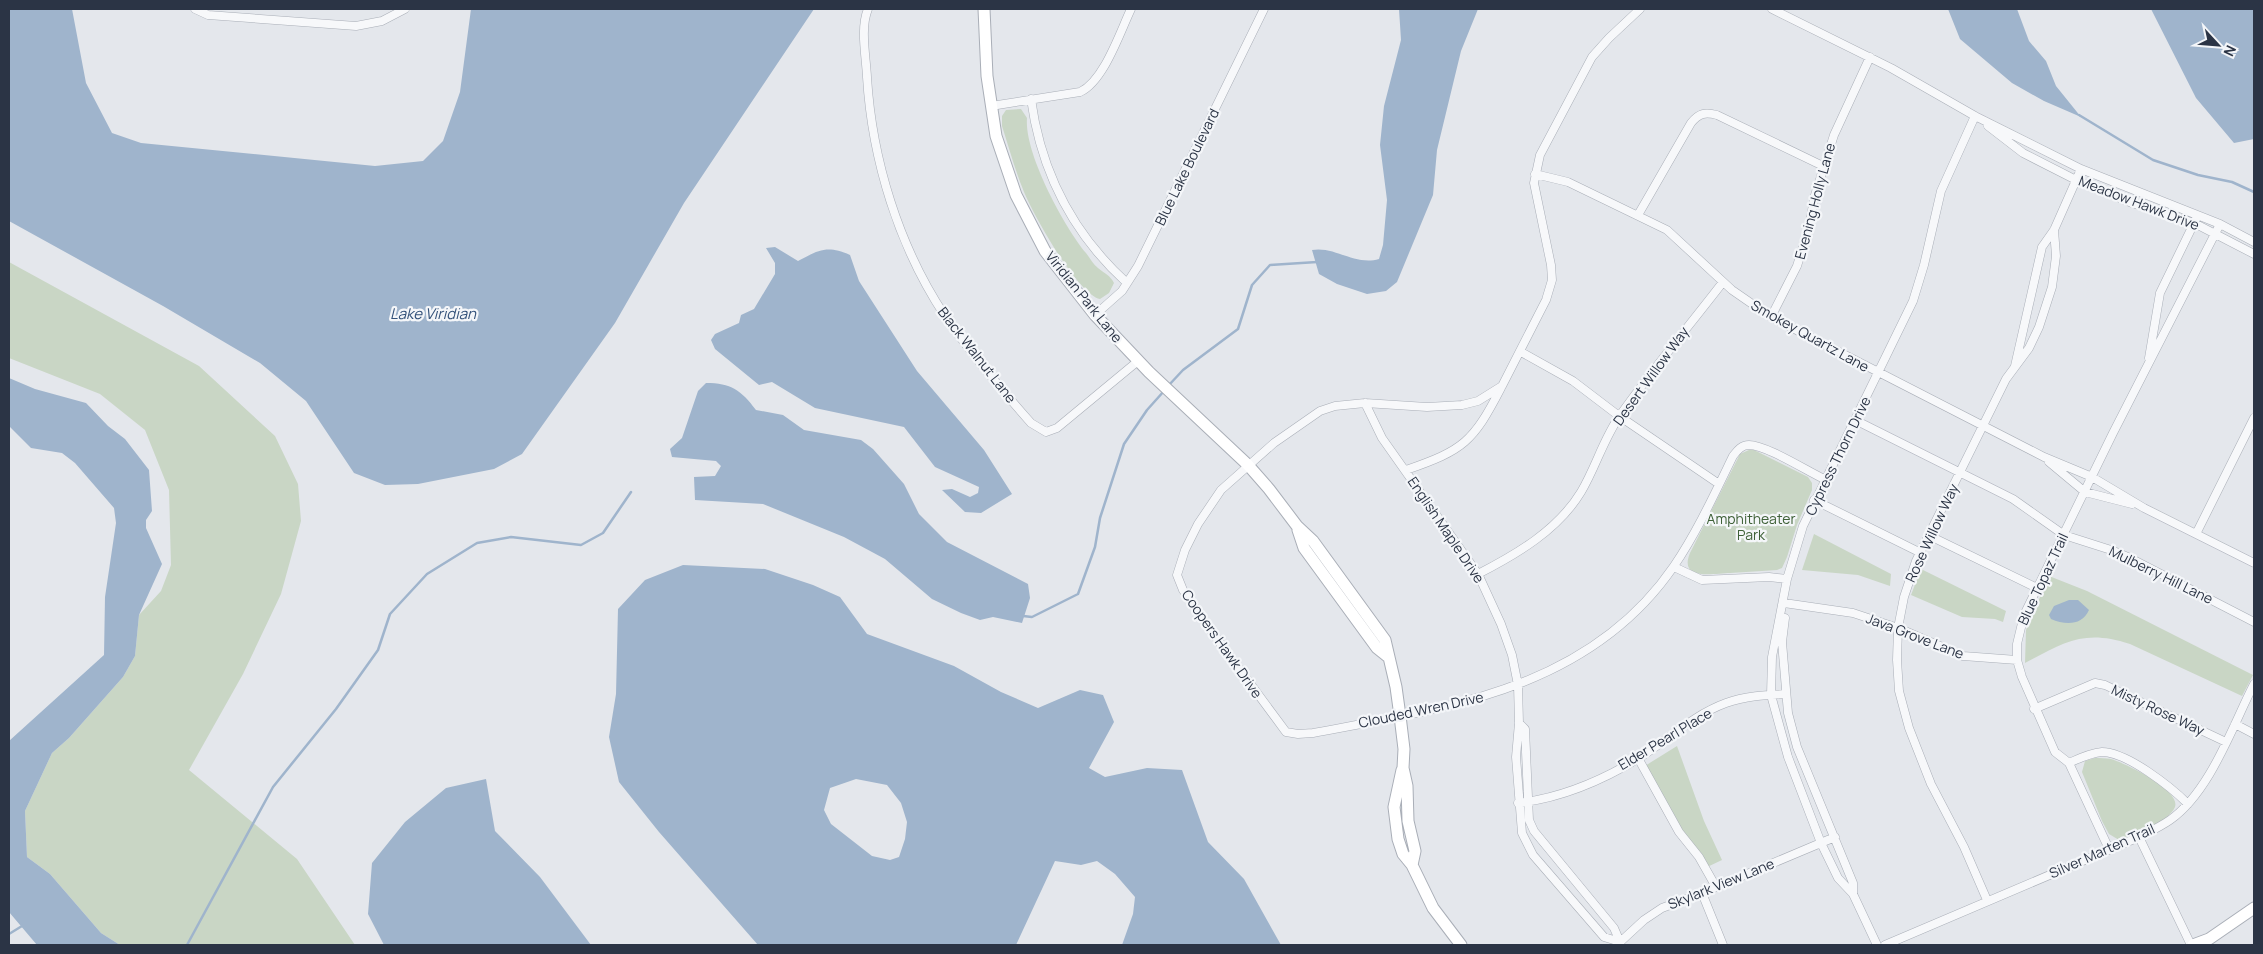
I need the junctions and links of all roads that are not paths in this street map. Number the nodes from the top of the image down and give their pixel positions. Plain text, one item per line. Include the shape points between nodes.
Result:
1 (195, 9) edge
2 (405, 9) edge
3 (868, 9) edge
4 (984, 9) edge
5 (1131, 9) edge
6 (1264, 9) edge
7 (1640, 9) edge
8 (1772, 9) edge
9 (1870, 57) junction
10 (1032, 99) junction
11 (991, 106) junction
12 (1975, 116) junction
13 (1823, 166) junction
14 (2081, 169) junction
15 (1535, 174) junction
16 (2076, 180) junction
17 (1638, 215) junction
18 (2196, 219) junction
19 (2220, 224) junction
20 (2054, 230) junction
21 (2216, 233) junction
22 (2254, 242) edge
23 (2254, 254) edge
24 (1723, 282) junction
25 (1127, 283) junction
26 (1095, 315) junction
27 (1771, 317) junction
28 (1521, 352) junction
29 (1138, 361) junction
30 (2148, 365) junction
31 (2014, 370) junction
32 (1879, 373) junction
33 (1502, 386) junction
34 (1365, 403) junction
35 (1619, 416) junction
36 (2254, 418) edge
37 (1855, 420) junction
38 (1984, 426) junction
39 (2044, 457) junction
40 (1248, 465) junction
41 (1406, 470) junction
42 (1960, 473) junction
43 (2092, 477) junction
44 (1824, 480) junction
45 (1719, 484) junction
46 (2085, 492) junction
47 (1814, 500) junction
48 (2144, 508) junction
49 (2196, 534) junction
50 (2064, 535) junction
51 (1930, 536) junction
52 (1921, 553) junction
53 (2254, 563) edge
54 (1674, 567) junction
55 (1478, 574) junction
56 (1787, 579) junction
57 (2038, 588) junction
58 (1784, 604) junction
59 (2254, 622) edge
60 (1898, 628) junction
61 (2017, 660) junction
62 (2254, 684) edge
63 (1518, 685) junction
64 (1786, 694) junction
65 (1771, 695) junction
66 (2034, 709) junction
67 (1400, 716) junction
68 (1519, 723) junction
69 (2235, 724) junction
70 (1286, 732) joint
71 (2254, 734) edge
72 (2226, 742) junction
73 (1638, 758) junction
74 (2069, 763) junction
75 (1528, 802) junction
76 (1518, 803) junction
77 (2188, 804) junction
78 (1835, 836) junction
79 (2139, 837) junction
80 (1821, 843) junction
81 (2109, 849) junction
82 (1716, 888) junction
83 (1702, 893) junction
84 (1853, 894) junction
85 (1987, 900) junction
86 (2254, 908) edge
87 (1619, 943) edge
88 (1461, 945) edge
89 (1723, 945) edge
90 (1877, 945) edge
91 (1884, 945) edge
92 (2192, 945) edge

1 - 2 street via 204,14 222,16 356,26 382,21
3 - 29 street, Black Walnut Lane via 865,27 869,99 884,178 917,267 935,301 964,343 1031,424 1046,432 1057,428
4 - 11 street, Viridian Park Lane
5 - 10 street via 1092,85 1080,92
6 - 25 street, Blue Lake Boulevard
7 - 15 street, Coopers Hawk Drive via 1592,57 1548,138
8 - 9 street, Meadow Hawk Drive
9 - 12 street, Meadow Hawk Drive
9 - 13 street, Evening Holly Lane via 1834,134
10 - 11 street
10 - 25 street via 1040,146 1062,202 1087,240
11 - 26 street, Viridian Park Lane via 996,136 1025,214 1057,268
12 - 14 street, Meadow Hawk Drive
12 - 16 street, Meadow Hawk Drive via 2024,153
12 - 32 street, Cypress Thorn Drive via 1941,191 1912,301
13 - 17 street via 1717,115 1704,113 1691,123
13 - 27 street, Evening Holly Lane via 1798,266
14 - 16 street, Rose Willow Way
14 - 18 street, Meadow Hawk Drive
15 - 17 street, Smokey Quartz Lane via 1568,182
15 - 28 street, Coopers Hawk Drive via 1552,280
16 - 18 street, Meadow Hawk Drive via 2132,203
16 - 20 street, Rose Willow Way
17 - 24 street, Smokey Quartz Lane via 1666,230
18 - 19 street, Meadow Hawk Drive
18 - 21 street, Meadow Hawk Drive
18 - 30 street, Blue Topaz Trail via 2160,293
19 - 21 street, Blue Topaz Trail
19 - 22 street, Meadow Hawk Drive
20 - 31 street, Rose Willow Way via 2042,247
20 - 31 street, Rose Willow Way via 2056,256 2052,287 2040,327
21 - 23 street, Meadow Hawk Drive
21 - 30 street, Blue Topaz Trail
24 - 27 street, Smokey Quartz Lane
24 - 35 street, Desert Willow Way
25 - 26 street, Blue Lake Boulevard
26 - 29 street, Viridian Park Lane
27 - 32 street, Smokey Quartz Lane
28 - 33 street, Coopers Hawk Drive
28 - 35 street via 1573,381
29 - 40 street, Viridian Park Lane
30 - 43 street, Blue Topaz Trail
31 - 38 street, Rose Willow Way via 2006,379
32 - 37 street, Cypress Thorn Drive
32 - 38 street, Smokey Quartz Lane
33 - 34 street, Coopers Hawk Drive via 1478,401 1462,405 1426,407
33 - 41 street via 1480,426 1461,446
34 - 40 street, Coopers Hawk Drive via 1335,406 1320,412
34 - 41 street, English Maple Drive via 1375,427
35 - 45 street
35 - 55 street, Desert Willow Way via 1573,504 1542,535
36 - 49 street
37 - 42 street, Mulberry Hill Lane
37 - 44 street, Cypress Thorn Drive
38 - 39 street, Smokey Quartz Lane
38 - 42 street, Rose Willow Way
39 - 43 street, Smokey Quartz Lane
39 - 46 street, Smokey Quartz Lane
40 - 67 street, Viridian Park Lane via 1297,526 1304,548 1377,648 1387,656
40 - 70 street, Coopers Hawk Drive via 1212,502 1185,550 1177,575 1183,590 1209,628
41 - 55 street, English Maple Drive
42 - 50 street, Mulberry Hill Lane via 2013,499
42 - 51 street, Rose Willow Way
43 - 46 street, Blue Topaz Trail
43 - 48 street, Smokey Quartz Lane
44 - 45 street, Clouded Wren Drive via 1759,447 1747,445 1739,448 1733,456
44 - 47 street, Cypress Thorn Drive
45 - 54 street, Clouded Wren Drive
46 - 48 street, Smokey Quartz Lane
46 - 50 street, Blue Topaz Trail
47 - 52 street
47 - 56 street, Cypress Thorn Drive
48 - 49 street, Smokey Quartz Lane
49 - 53 street, Smokey Quartz Lane
50 - 57 street, Blue Topaz Trail
50 - 59 street, Mulberry Hill Lane via 2130,558
51 - 52 street, Rose Willow Way
51 - 57 street
52 - 60 street, Rose Willow Way via 1907,588
54 - 56 street via 1702,580
54 - 63 street, Clouded Wren Drive via 1641,606 1598,642 1565,664
55 - 63 street, English Maple Drive via 1501,624
56 - 58 street, Cypress Thorn Drive
57 - 61 street, Blue Topaz Trail via 2019,629
58 - 60 street, Java Grove Lane via 1853,613
58 - 64 street, Cypress Thorn Drive via 1782,642
58 - 65 street, Cypress Thorn Drive via 1772,658
60 - 61 street, Java Grove Lane via 1963,656
60 - 85 street, Rose Willow Way via 1900,691 1909,728 1931,784
61 - 66 street, Blue Topaz Trail
62 - 69 street, Silver Marten Trail
63 - 67 street, Clouded Wren Drive via 1479,699
63 - 68 street, English Maple Drive
64 - 65 street, Elder Pearl Place
64 - 78 street, Cypress Thorn Drive via 1797,747
65 - 73 street, Elder Pearl Place via 1723,704 1693,720
65 - 80 street, Cypress Thorn Drive via 1788,757
66 - 72 street, Misty Rose Way via 2095,683
66 - 74 street, Blue Topaz Trail via 2055,752
67 - 70 street, Clouded Wren Drive via 1313,733
67 - 88 street, Viridian Park Lane via 1404,749 1403,768 1396,789 1395,824 1403,854 1412,865 1433,908
68 - 75 street, English Maple Drive via 1525,729 1527,742
68 - 76 street, English Maple Drive via 1516,757
69 - 71 street
69 - 72 street, Silver Marten Trail
72 - 77 street, Silver Marten Trail
73 - 75 street, Elder Pearl Place via 1582,786 1547,800
73 - 82 street via 1679,832 1699,856
74 - 77 street via 2088,754 2104,752 2119,757 2151,772
74 - 81 street, Blue Topaz Trail
75 - 76 street, Elder Pearl Place
75 - 87 street, English Maple Drive via 1529,820 1534,831 1614,928
76 - 87 street, English Maple Drive via 1522,833 1534,855 1604,937
77 - 79 street, Silver Marten Trail via 2170,820
78 - 80 street, Skylark View Lane
78 - 84 street, Cypress Thorn Drive via 1853,883
79 - 81 street, Silver Marten Trail
79 - 92 street
80 - 82 street, Skylark View Lane
80 - 84 street, Cypress Thorn Drive via 1838,878
81 - 85 street, Silver Marten Trail
82 - 83 street, Skylark View Lane
83 - 87 street, Skylark View Lane via 1662,908
83 - 89 street
84 - 90 street, Cypress Thorn Drive
85 - 91 street, Silver Marten Trail
86 - 92 street via 2209,938

